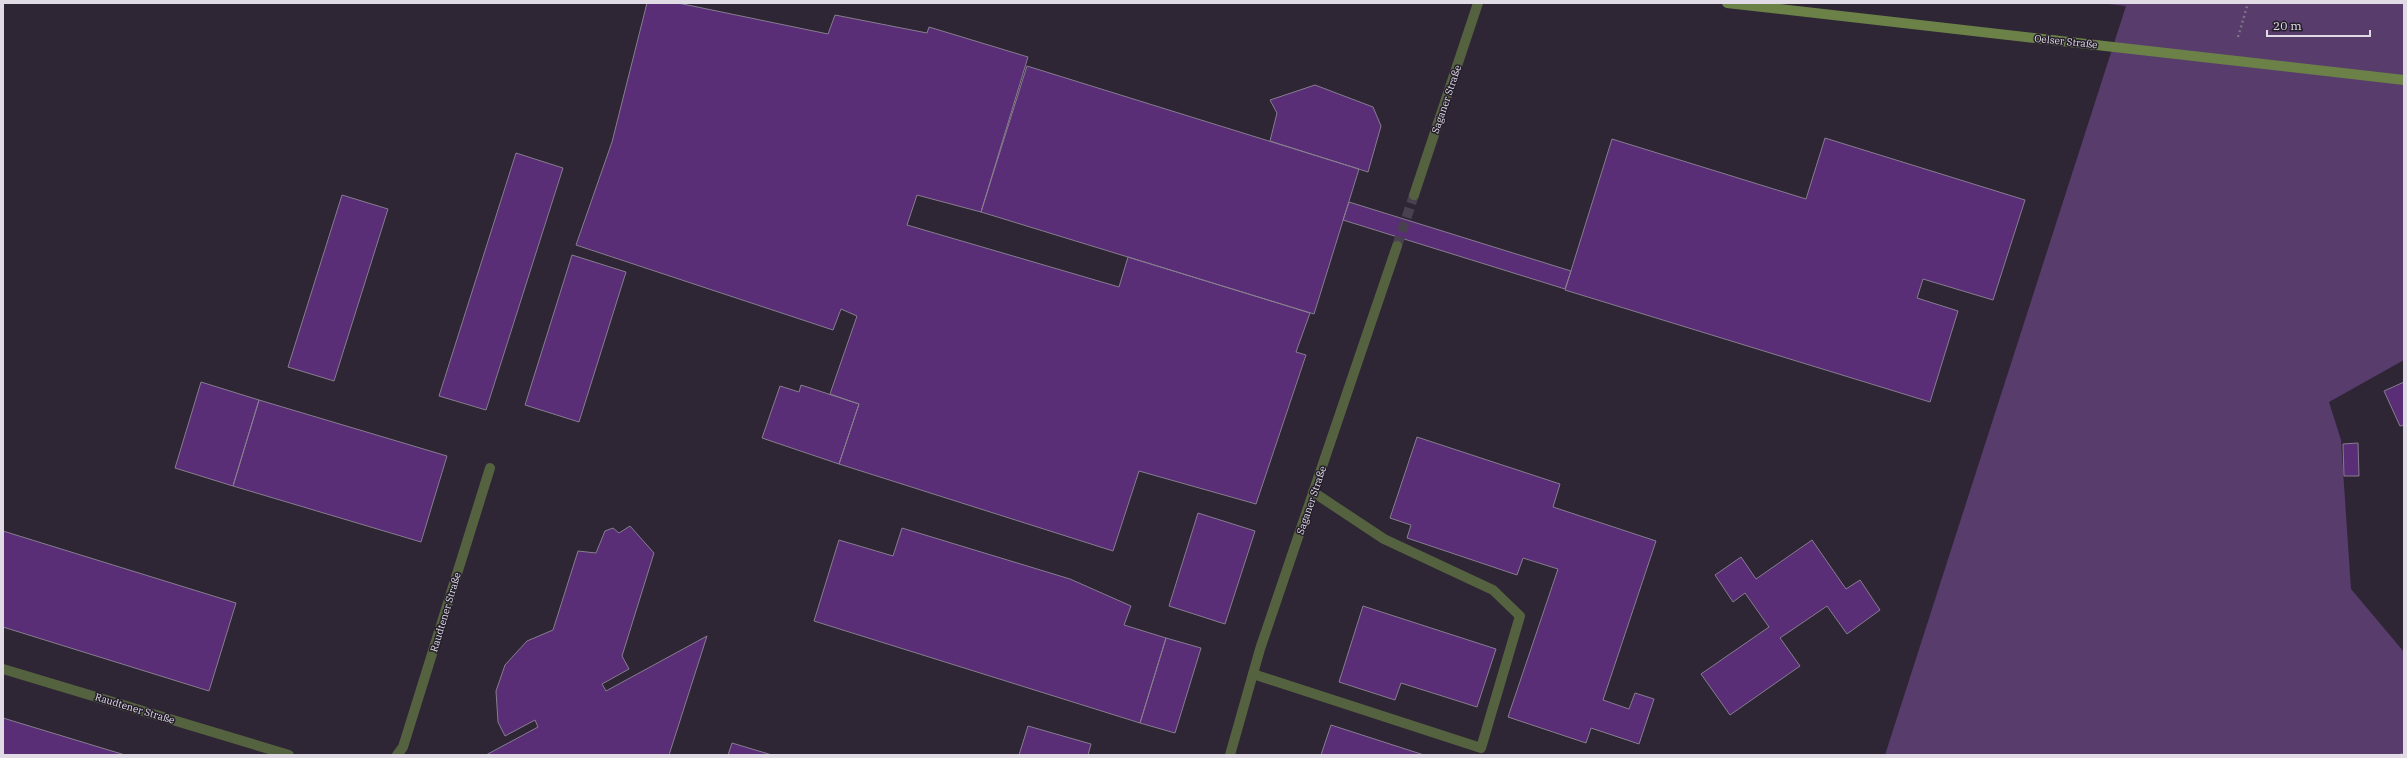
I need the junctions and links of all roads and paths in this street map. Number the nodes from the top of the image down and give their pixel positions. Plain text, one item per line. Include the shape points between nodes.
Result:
1 (1478, 3) edge
2 (1727, 3) edge
3 (2248, 3) edge
4 (2231, 60) junction
5 (2404, 80) edge
6 (1414, 194) tunnel mouth
7 (1397, 246) tunnel mouth
8 (490, 468) dead end
9 (1313, 492) junction
10 (3, 669) edge
11 (1253, 674) junction
12 (2404, 752) edge
13 (289, 755) edge
14 (397, 755) edge
15 (1230, 755) edge
16 (2401, 755) edge

1 - 6 street, Saganer Straße
2 - 4 main road, Oelser Straße
3 - 4 path
4 - 5 main road, Oelser Straße
7 - 9 street, Saganer Straße
8 - 14 street, Raudtener Straße via 404,747
9 - 11 street, Saganer Straße
9 - 11 street via 1384,539 1493,590 1520,616 1481,748
10 - 13 street, Raudtener Straße
11 - 15 street, Saganer Straße
12 - 16 path

